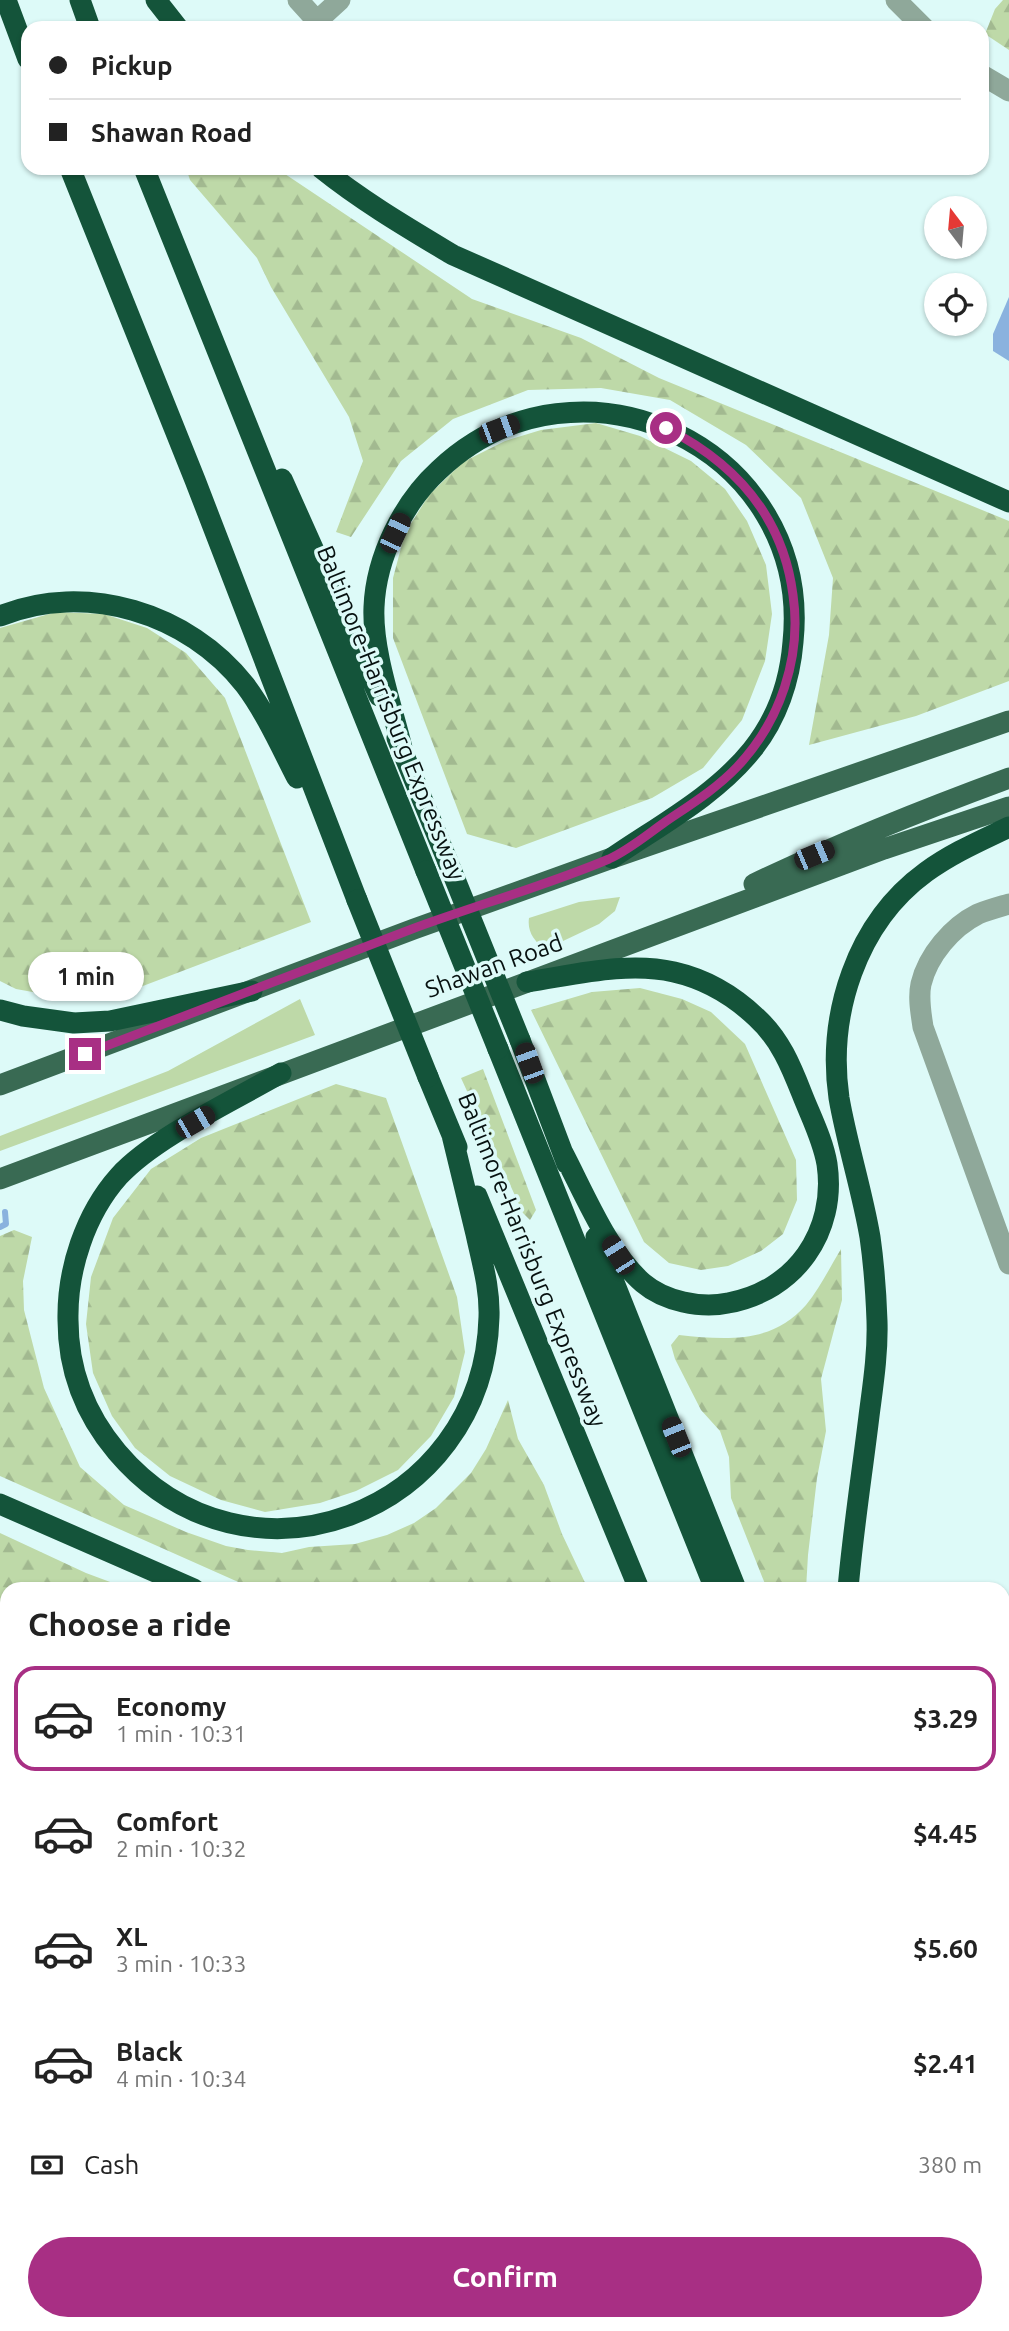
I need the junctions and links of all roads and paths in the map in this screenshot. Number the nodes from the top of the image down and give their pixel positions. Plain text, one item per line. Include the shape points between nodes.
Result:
1 (6, 0) edge
2 (80, 0) edge
3 (156, 0) edge
4 (298, 0) edge
5 (340, 0) edge
6 (896, 0) edge
7 (88, 21) edge
8 (172, 21) edge
9 (917, 21) edge
10 (21, 40) edge
11 (989, 79) edge
12 (1009, 91) edge
13 (73, 175) edge
14 (147, 175) edge
15 (329, 175) edge
16 (198, 304) junction
17 (1009, 502) edge
18 (0, 616) edge
19 (1009, 720) edge
20 (402, 748) junction
21 (1009, 778) edge
22 (1009, 807) edge
23 (1009, 827) edge
24 (612, 858) junction
25 (342, 863) junction
26 (1009, 904) edge
27 (642, 939) junction
28 (527, 982) junction
29 (252, 991) junction
30 (0, 1010) edge
31 (281, 1073) junction
32 (0, 1085) edge
33 (452, 1135) junction
34 (563, 1153) junction
35 (0, 1179) edge
36 (1009, 1264) edge
37 (0, 1503) edge
38 (178, 1582) edge
39 (636, 1582) edge
40 (712, 1582) edge
41 (733, 1582) edge
42 (849, 1582) edge

1 - 10 highway
2 - 7 highway
3 - 8 highway
4 - 5 street via 317,21
6 - 9 street
11 - 12 street
13 - 25 highway, Baltimore-Harrisburg Expressway
14 - 16 highway, Baltimore-Harrisburg Expressway
15 - 17 highway via 453,255
16 - 20 highway via 303,521
16 - 40 highway, Baltimore-Harrisburg Expressway, bridge
18 - 25 highway via 37,605 96,603 149,615 181,630 228,665 256,701
19 - 24 main road
20 - 24 highway via 376,645 377,578 415,496 433,476 455,455 499,429 555,413 598,412 641,419 692,441 716,457 755,498 784,551 795,606 791,666 771,721 736,768 704,796
20 - 34 highway, bridge
21 - 27 main road via 814,855
22 - 27 main road, Shawan Road
23 - 42 highway via 956,852 895,898 874,926 845,990 838,1025 839,1098 870,1238 877,1325
24 - 29 main road
25 - 33 highway, Baltimore-Harrisburg Expressway, bridge
26 - 36 street via 954,930 926,974 920,1005 923,1027
27 - 28 main road, Shawan Road
28 - 31 main road, Shawan Road
28 - 34 highway via 646,969 698,979 739,1002 759,1019 787,1056 822,1143 827,1208 808,1252 767,1290 747,1300 693,1304 645,1286 627,1268
29 - 30 highway via 110,1021 74,1023
29 - 32 main road
31 - 33 highway via 174,1134 120,1176 89,1223 71,1277 67,1305 71,1362 91,1416 128,1465 153,1487 202,1514 260,1528 337,1520 364,1510 410,1482 451,1439 481,1375 489,1315 488,1288
31 - 35 main road, Shawan Road
33 - 39 highway, Baltimore-Harrisburg Expressway
34 - 41 highway
37 - 38 highway

